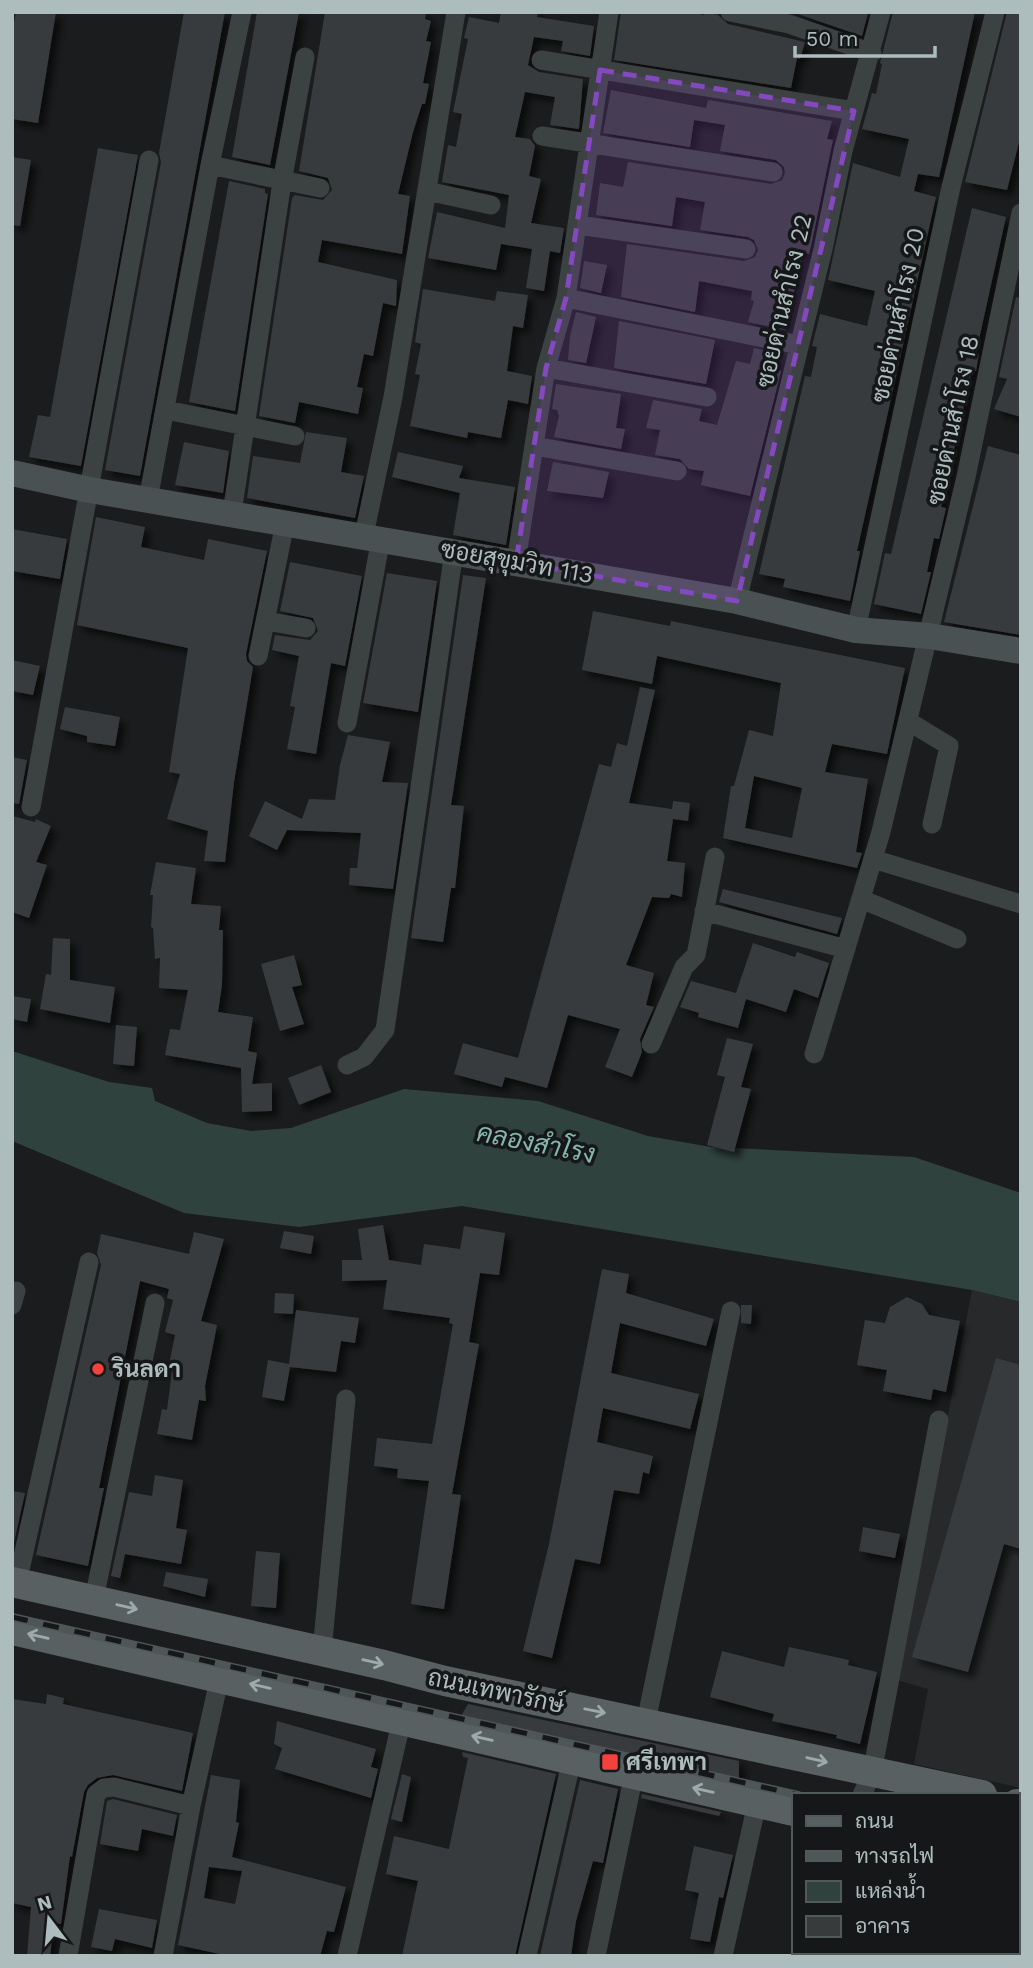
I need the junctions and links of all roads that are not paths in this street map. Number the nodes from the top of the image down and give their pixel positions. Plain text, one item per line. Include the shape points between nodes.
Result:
1 (242, 12) edge
2 (456, 12) edge
3 (609, 12) edge
4 (730, 12) edge
5 (881, 12) edge
6 (995, 12) edge
7 (872, 53) junction
8 (305, 57) dead end
9 (541, 60) dead end
10 (600, 70) junction
11 (854, 111) junction
12 (542, 136) dead end
13 (590, 145) junction
14 (149, 160) dead end
15 (210, 165) junction
16 (773, 172) dead end
17 (282, 182) junction
18 (320, 188) dead end
19 (427, 191) junction
20 (491, 205) dead end
21 (1021, 213) edge
22 (578, 225) junction
23 (746, 249) dead end
24 (566, 298) junction
25 (1013, 299) edge
26 (799, 345) junction
27 (546, 368) junction
28 (708, 397) dead end
29 (166, 410) junction
30 (243, 425) junction
31 (295, 436) dead end
32 (534, 446) junction
33 (677, 471) dead end
34 (12, 473) edge
35 (90, 490) junction
36 (148, 500) junction
37 (232, 513) junction
38 (285, 523) junction
39 (372, 536) junction
40 (454, 551) junction
41 (516, 562) junction
42 (737, 601) junction
43 (266, 621) junction
44 (306, 628) dead end
45 (856, 630) junction
46 (929, 636) junction
47 (1021, 651) edge
48 (258, 656) dead end
49 (908, 722) junction
50 (347, 723) dead end
51 (31, 807) dead end
52 (932, 824) dead end
53 (715, 857) dead end
54 (873, 859) junction
55 (861, 899) junction
56 (1021, 904) edge
57 (704, 911) junction
58 (957, 939) dead end
59 (846, 949) junction
60 (651, 1044) dead end
61 (814, 1054) dead end
62 (347, 1065) dead end
63 (89, 1262) dead end
64 (155, 1303) dead end
65 (731, 1311) dead end
66 (346, 1399) dead end
67 (939, 1420) dead end
68 (15, 1582) edge
69 (94, 1599) junction
70 (12, 1630) edge
71 (322, 1651) junction
72 (220, 1676) junction
73 (401, 1720) junction
74 (646, 1722) junction
75 (572, 1759) junction
76 (634, 1774) junction
77 (867, 1784) edge
78 (961, 1793) edge
79 (757, 1803) junction
80 (191, 1806) junction
81 (792, 1811) edge
82 (68, 1956) edge
83 (163, 1956) edge
84 (347, 1956) edge
85 (527, 1956) edge
86 (596, 1956) edge
87 (723, 1956) edge

1 - 15 street
2 - 19 street
3 - 10 street
4 - 7 street via 789,24
5 - 7 street, ซอยด่านสำโรง 22
6 - 45 street, ซอยด่านสำโรง 20 via 951,187
7 - 11 street, ซอยด่านสำโรง 22
8 - 17 street
9 - 10 street
10 - 11 street
10 - 13 street
11 - 26 street, ซอยด่านสำโรง 22
12 - 13 street
13 - 16 street
13 - 22 street
14 - 35 street
15 - 17 street
15 - 29 street
17 - 18 street
17 - 30 street
19 - 20 street
19 - 39 street
21 - 25 street, ซอยด่านสำโรง 18
22 - 23 street
22 - 24 street
24 - 26 street
24 - 27 street
25 - 46 street, ซอยด่านสำโรง 18
26 - 42 street, ซอยด่านสำโรง 22
27 - 28 street
27 - 32 street
29 - 30 street
29 - 36 street
30 - 31 street
30 - 37 street
32 - 33 street
32 - 41 street
34 - 35 main road, ซอยสุขุมวิท 113
35 - 36 main road, ซอยสุขุมวิท 113
35 - 51 street
36 - 37 main road, ซอยสุขุมวิท 113
37 - 38 main road, ซอยสุขุมวิท 113
38 - 39 main road, ซอยสุขุมวิท 113
38 - 43 street
39 - 40 main road, ซอยสุขุมวิท 113
39 - 50 street
40 - 41 main road, ซอยสุขุมวิท 113
40 - 62 street via 385,1030 364,1057
41 - 42 main road, ซอยสุขุมวิท 113
42 - 45 main road, ซอยสุขุมวิท 113
43 - 44 street
43 - 48 street
45 - 46 main road, ซอยสุขุมวิท 113
46 - 47 main road, ซอยสุขุมวิท 113
46 - 49 street, ซอยด่านสำโรง 18
49 - 52 street via 949,746
49 - 54 street, ซอยด่านสำโรง 18
53 - 57 street
54 - 55 street, ซอยด่านสำโรง 18
54 - 56 street
55 - 58 street
55 - 59 street, ซอยด่านสำโรง 18
57 - 59 street
57 - 60 street via 696,955 684,967
59 - 61 street, ซอยด่านสำโรง 18
63 - 68 street
64 - 69 street
65 - 74 street
66 - 71 street
67 - 77 street
68 - 69 main road, ถนนเทพารักษ์
69 -> 71 main road, ถนนเทพารักษ์
72 -> 70 main road, ถนนเทพารักษ์
71 -> 74 main road, ถนนเทพารักษ์
73 -> 72 main road, ถนนเทพารักษ์
72 - 80 street
75 -> 73 main road, ถนนเทพารักษ์
73 - 84 street
74 -> 77 main road, ถนนเทพารักษ์
75 - 76 main road, ถนนเทพารักษ์
75 - 85 street
79 -> 76 main road, ถนนเทพารักษ์
76 - 86 street
77 - 78 main road, ถนนเทพารักษ์
79 - 81 main road, ถนนเทพารักษ์
79 - 87 street
80 - 82 street via 114,1787 96,1794
80 - 83 street

